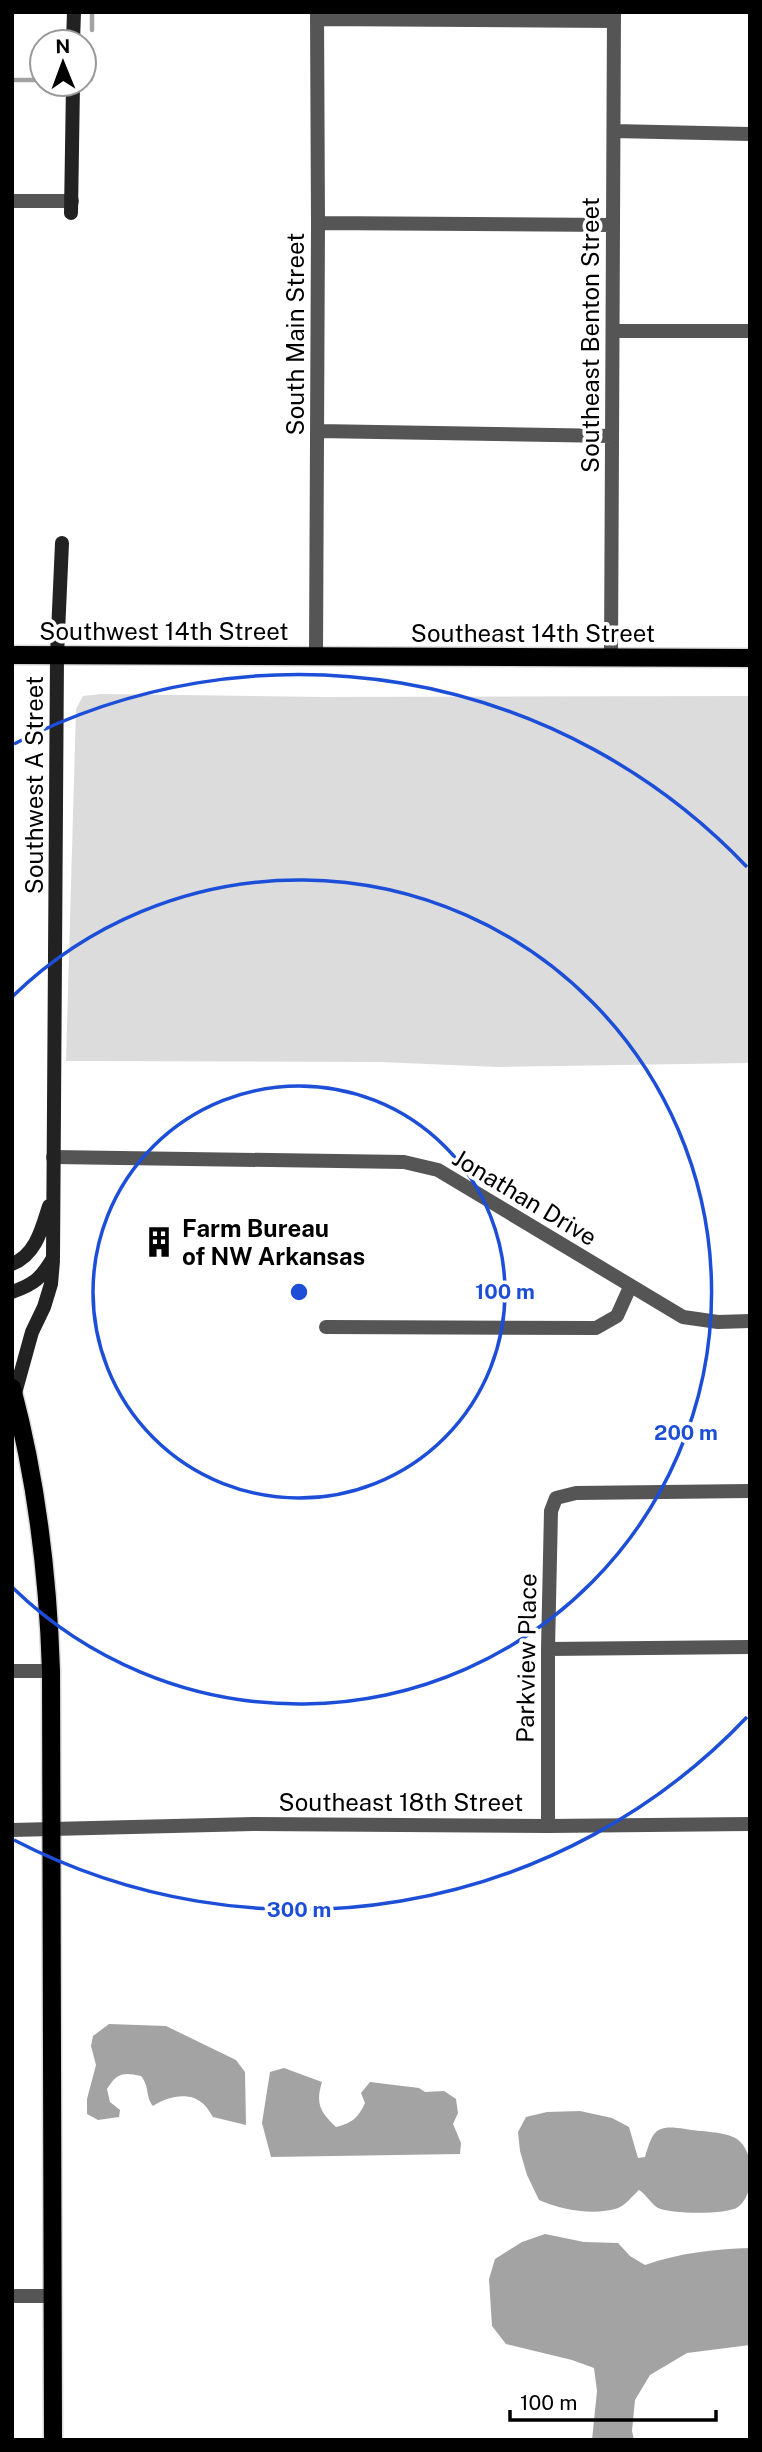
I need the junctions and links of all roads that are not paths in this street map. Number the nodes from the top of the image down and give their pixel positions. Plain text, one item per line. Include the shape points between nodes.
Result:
1 (317, 16) edge
2 (614, 17) edge
3 (73, 98) edge
4 (614, 131) junction
5 (750, 134) edge
6 (12, 201) edge
7 (318, 223) junction
8 (613, 225) junction
9 (613, 331) junction
10 (750, 331) edge
11 (318, 431) junction
12 (612, 436) junction
13 (62, 543) dead end
14 (12, 655) edge
15 (57, 655) junction
16 (316, 656) junction
17 (611, 657) junction
18 (750, 658) edge
19 (53, 1157) junction
20 (53, 1195) junction
21 (32, 1248) junction
22 (12, 1251) edge
23 (53, 1258) junction
24 (12, 1264) edge
25 (631, 1287) junction
26 (12, 1292) edge
27 (750, 1321) edge
28 (326, 1327) dead end
29 (13, 1393) edge
30 (750, 1491) edge
31 (750, 1647) edge
32 (548, 1649) junction
33 (12, 1671) edge
34 (51, 1671) junction
35 (750, 1824) edge
36 (548, 1826) junction
37 (12, 1830) edge
38 (51, 1830) junction
39 (12, 2296) edge
40 (52, 2296) junction
41 (53, 2440) edge

1 - 2 street
1 - 7 street, South Main Street
2 - 4 street, Southeast Benton Street
3 - 6 street via 71,207
4 - 5 street
4 - 8 street, Southeast Benton Street
7 - 8 street
7 - 11 street, South Main Street
8 - 9 street, Southeast Benton Street
9 - 10 street
9 - 12 street, Southeast Benton Street
11 - 12 street
11 - 16 street, South Main Street
12 - 17 street, Southeast Benton Street
13 - 15 street, Southwest A Street
14 - 15 main road, Southwest 14th Street
15 - 16 main road, Southwest 14th Street
15 - 19 street, Southwest A Street
16 - 17 main road, Southeast 14th Street
17 - 18 main road, Southeast 14th Street
19 - 20 street, Southwest A Street
19 - 25 street, Jonathan Drive via 404,1162 438,1170
20 - 21 street, Southwest A Street
20 - 23 street, Southwest A Street
21 - 22 street
21 - 24 street, Southwest A Street
23 - 26 street via 31,1285
23 - 29 street, Southwest A Street via 51,1284
25 - 27 street, Jonathan Drive via 683,1317
25 - 28 street via 617,1316 596,1328
29 - 34 main road via 44,1548
30 - 32 street, Parkview Place via 576,1493 556,1498 551,1511
31 - 32 street
32 - 36 street, Parkview Place
33 - 34 street
34 - 38 main road
35 - 36 street, Southeast 18th Street
36 - 38 street, Southeast 18th Street via 253,1824
37 - 38 street, Southeast 18th Street
38 - 40 main road
39 - 40 street
40 - 41 main road

